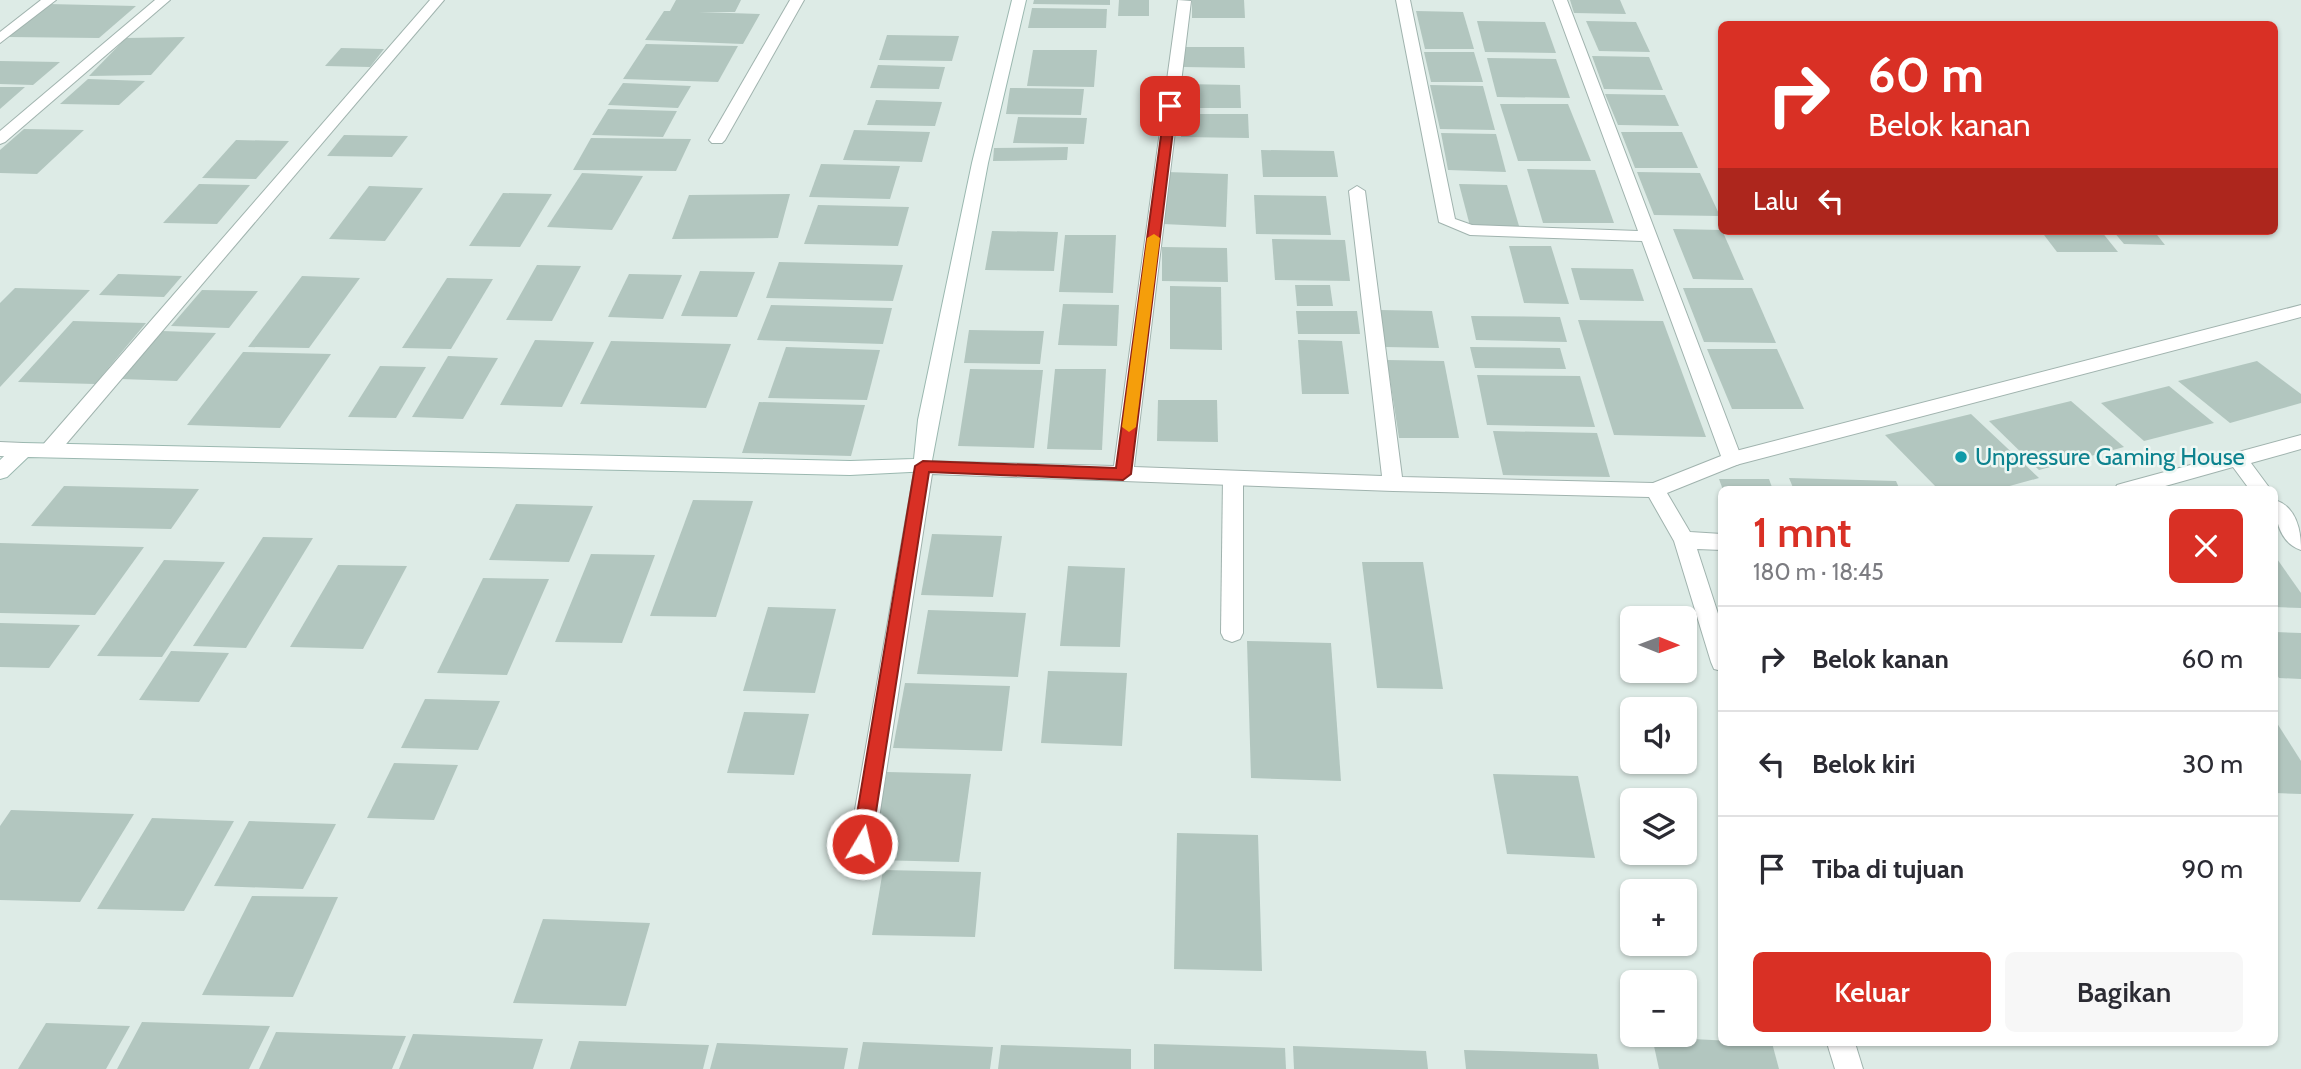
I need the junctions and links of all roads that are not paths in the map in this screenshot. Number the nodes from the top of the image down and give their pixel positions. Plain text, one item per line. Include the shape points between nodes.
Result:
1 (49, 0) edge
2 (163, 0) edge
3 (437, 0) edge
4 (797, 0) edge
5 (1019, 0) edge
6 (1403, 0) edge
7 (1560, 0) edge
8 (1184, 1) edge
9 (0, 39) edge
10 (0, 139) edge
11 (717, 140) dead end
12 (1357, 191) dead end
13 (1648, 236) junction
14 (2301, 311) edge
15 (2301, 442) edge
16 (0, 449) edge
17 (23, 450) junction
18 (48, 452) junction
19 (1732, 459) junction
20 (2238, 459) junction
21 (923, 466) junction
22 (0, 472) edge
23 (1123, 474) junction
24 (1233, 478) junction
25 (1393, 484) junction
26 (2139, 486) edge
27 (2259, 486) edge
28 (1655, 490) junction
29 (2278, 512) edge
30 (1684, 540) junction
31 (1718, 542) edge
32 (2301, 542) edge
33 (1232, 633) dead end
34 (1718, 649) edge
35 (862, 844) dead end
36 (1842, 1046) edge
37 (1849, 1069) edge

1 - 9 street
2 - 10 street
3 - 18 street
4 - 11 street
5 - 21 street via 978,177 928,420
6 - 13 street via 1447,222 1471,230
7 - 13 street
8 - 23 street
12 - 25 street
13 - 19 street
14 - 19 street
15 - 20 street
16 - 17 street
17 - 18 street
17 - 22 street
18 - 21 street
19 - 28 street
20 - 26 street
20 - 27 street
21 - 23 street
21 - 35 street
23 - 24 street
24 - 25 street
24 - 33 street
25 - 28 street
28 - 30 street
29 - 32 street
30 - 31 street
30 - 34 street
36 - 37 street

